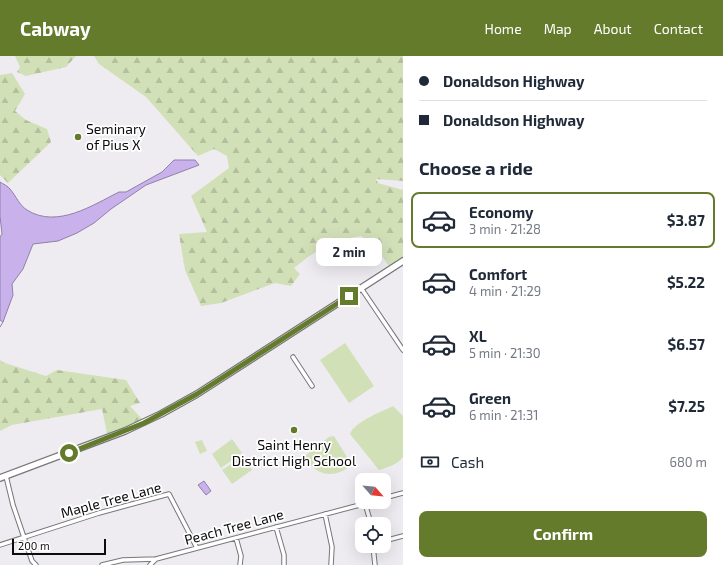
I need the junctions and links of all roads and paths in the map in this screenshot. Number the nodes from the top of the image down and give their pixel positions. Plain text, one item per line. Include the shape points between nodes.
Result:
1 (403, 261) edge
2 (361, 288) junction
3 (403, 350) edge
4 (293, 357) dead end
5 (312, 386) dead end
6 (3, 477) edge
7 (403, 493) edge
8 (391, 496) edge
9 (355, 506) edge
10 (325, 514) junction
11 (276, 527) junction
12 (403, 536) edge
13 (24, 537) junction
14 (236, 538) junction
15 (391, 540) edge
16 (0, 546) edge
17 (197, 548) junction
18 (374, 553) edge
19 (156, 558) junction
20 (36, 565) edge
21 (102, 565) edge
22 (150, 565) edge
23 (240, 565) edge
24 (284, 565) edge
25 (331, 565) edge
26 (375, 565) edge

1 - 2 main road
2 - 3 street
2 - 6 main road via 197,394 161,414 125,431
4 - 5 street
6 - 13 street
7 - 8 street
9 - 10 street, Peach Tree Lane
10 - 11 street, Peach Tree Lane
10 - 25 street via 332,547
11 - 14 street, Peach Tree Lane
11 - 24 street via 284,555
12 - 15 street
13 - 16 street
13 - 17 street, Maple Tree Lane via 169,494
13 - 20 street via 32,561
14 - 17 street, Peach Tree Lane
14 - 23 street via 241,556
17 - 19 street, Peach Tree Lane
18 - 26 street
19 - 21 street, Peach Tree Lane via 123,560
19 - 22 street

